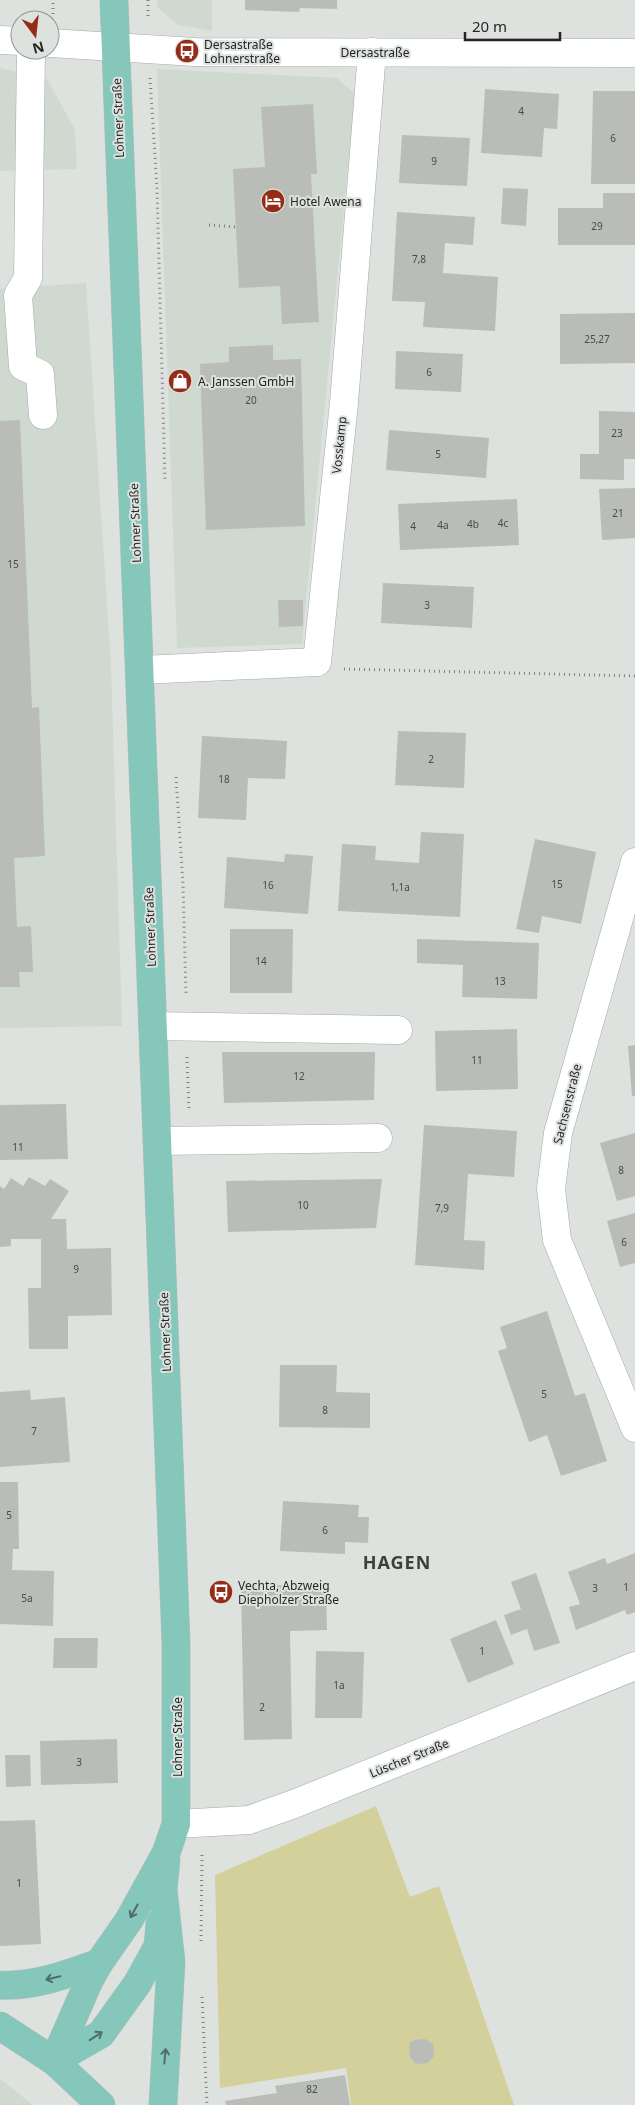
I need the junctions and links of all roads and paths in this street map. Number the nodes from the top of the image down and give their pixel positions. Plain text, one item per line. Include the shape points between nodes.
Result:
1 (114, 0) edge
2 (60, 44) edge
3 (115, 47) junction
4 (372, 52) junction
5 (635, 53) edge
6 (31, 60) edge
7 (208, 225) dead end
8 (236, 227) dead end
9 (43, 415) dead end
10 (317, 662) junction
11 (141, 670) junction
12 (635, 676) edge
13 (635, 862) edge
14 (153, 1026) junction
15 (398, 1030) dead end
16 (378, 1138) dead end
17 (157, 1141) junction
18 (635, 1428) edge
19 (635, 1666) edge
20 (176, 1824) junction
21 (166, 1853) junction
22 (163, 1889) junction
23 (99, 1963) junction
24 (0, 1985) edge
25 (0, 2026) edge
26 (54, 2061) junction
27 (101, 2105) edge
28 (163, 2105) edge

1 - 3 main road, Lohner Straße
2 - 3 street, Dersastraße
3 - 4 street, Dersastraße via 195,52
3 - 11 main road, Lohner Straße
4 - 5 street, Dersastraße
4 - 10 street, Vosskamp via 344,403
6 - 9 street via 28,278 18,295 23,366 40,374
7 - 8 path
10 - 11 street
10 - 12 path via 343,669
11 - 14 main road, Lohner Straße
13 - 18 street, Sachsenstraße via 558,1133 551,1189 557,1240
14 - 15 street
14 - 17 main road, Lohner Straße
16 - 17 street
17 - 20 main road, Lohner Straße via 176,1643
19 - 20 street, Lüscher Straße via 249,1820
20 - 21 main road, Lohner Straße
21 - 22 main road, Lohner Straße
21 -> 23 main road, Lohner Straße via 129,1920
26 -> 22 main road via 101,2034 137,1984 158,1946
28 -> 22 main road, Lohner Straße via 171,1962
23 -> 24 main road via 18,1986
23 - 26 main road, Lohner Straße
25 - 26 main road
26 - 27 main road

